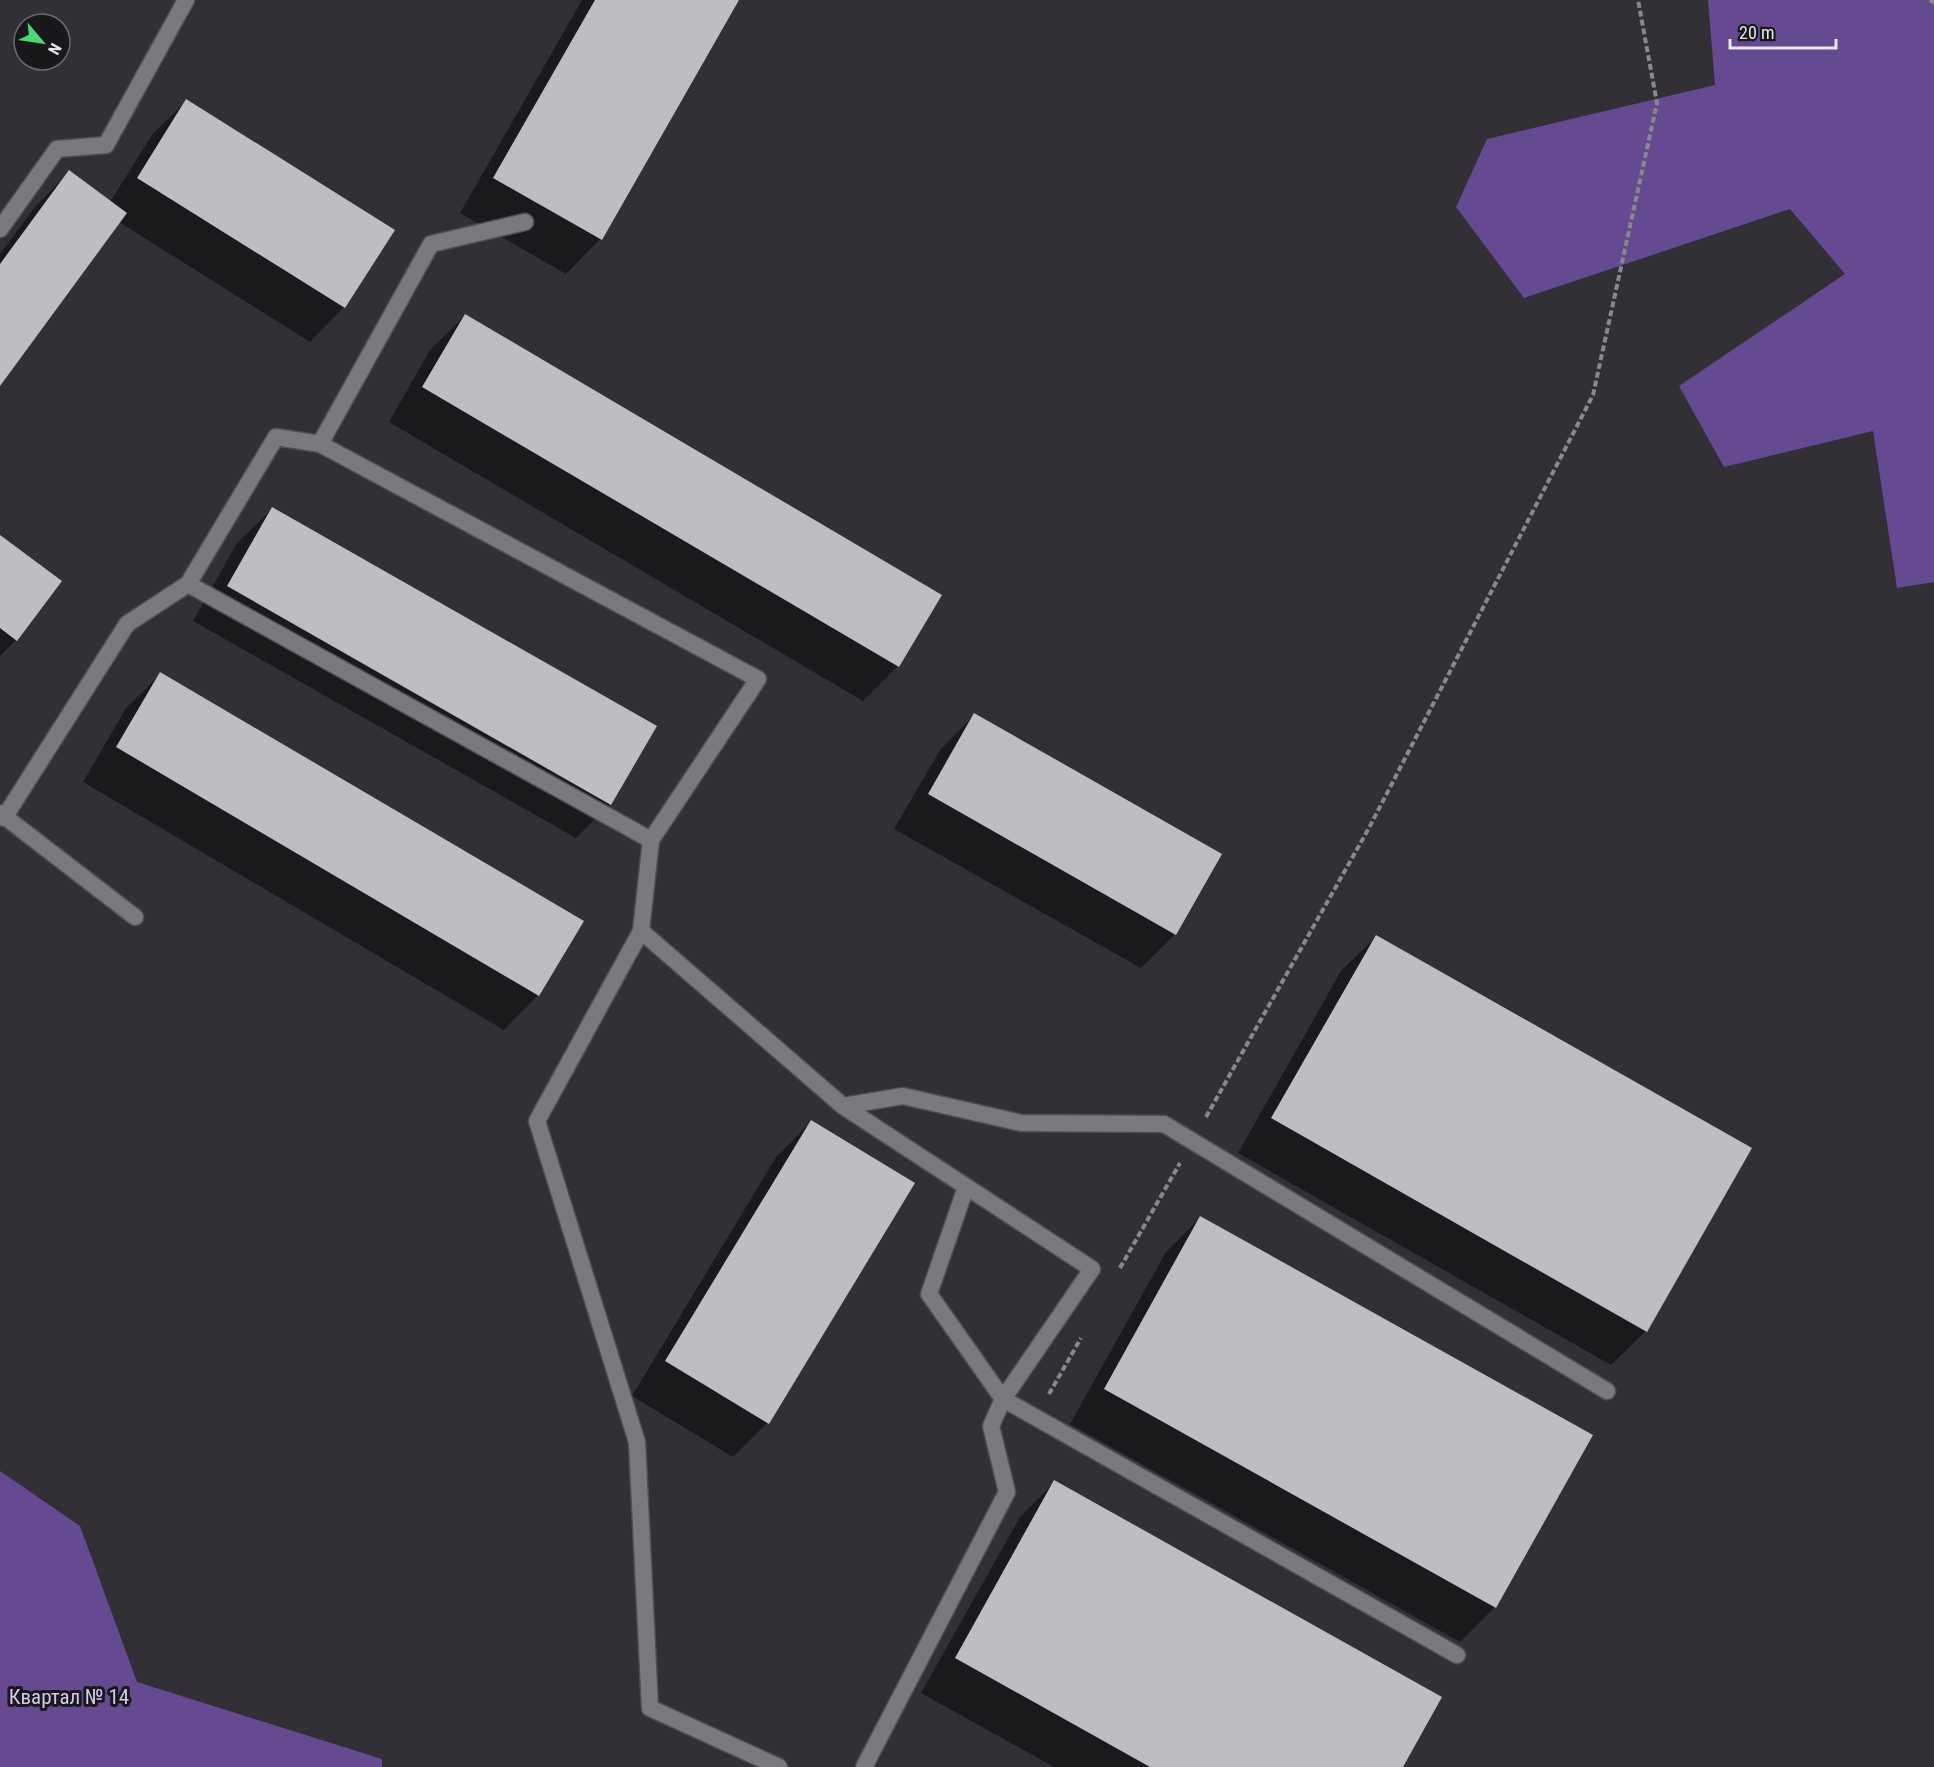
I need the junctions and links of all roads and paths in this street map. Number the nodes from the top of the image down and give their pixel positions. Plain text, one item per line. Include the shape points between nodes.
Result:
1 (186, 0) edge
2 (1638, 0) edge
3 (1930, 0) edge
4 (1934, 3) edge
5 (525, 222) dead end
6 (0, 229) edge
7 (321, 444) junction
8 (188, 584) junction
9 (2, 816) edge
10 (651, 840) junction
11 (135, 917) dead end
12 (641, 931) junction
13 (843, 1106) junction
14 (1192, 1142) junction
15 (966, 1187) junction
16 (1116, 1274) dead end
17 (1082, 1336) dead end
18 (1608, 1391) dead end
19 (1003, 1399) junction
20 (1035, 1418) junction
21 (1457, 1655) dead end
22 (779, 1767) edge
23 (864, 1767) edge

1 - 6 lane via 106,145 57,149
2 - 14 path via 1657,103 1593,395 1369,828
3 - 4 path
5 - 7 lane via 431,244
7 - 8 lane via 276,437
7 - 10 lane via 758,679
8 - 9 lane via 127,624
8 - 10 lane
9 - 11 lane
10 - 12 lane
12 - 13 lane
12 - 22 lane via 537,1121 637,1442 650,1708
13 - 14 lane via 903,1096 1022,1123 1164,1124
13 - 15 lane
14 - 16 path
14 - 18 lane
15 - 19 lane via 930,1294
15 - 19 lane via 1092,1269
17 - 20 path
19 - 20 lane
19 - 23 lane via 991,1426 1006,1492
20 - 21 lane

